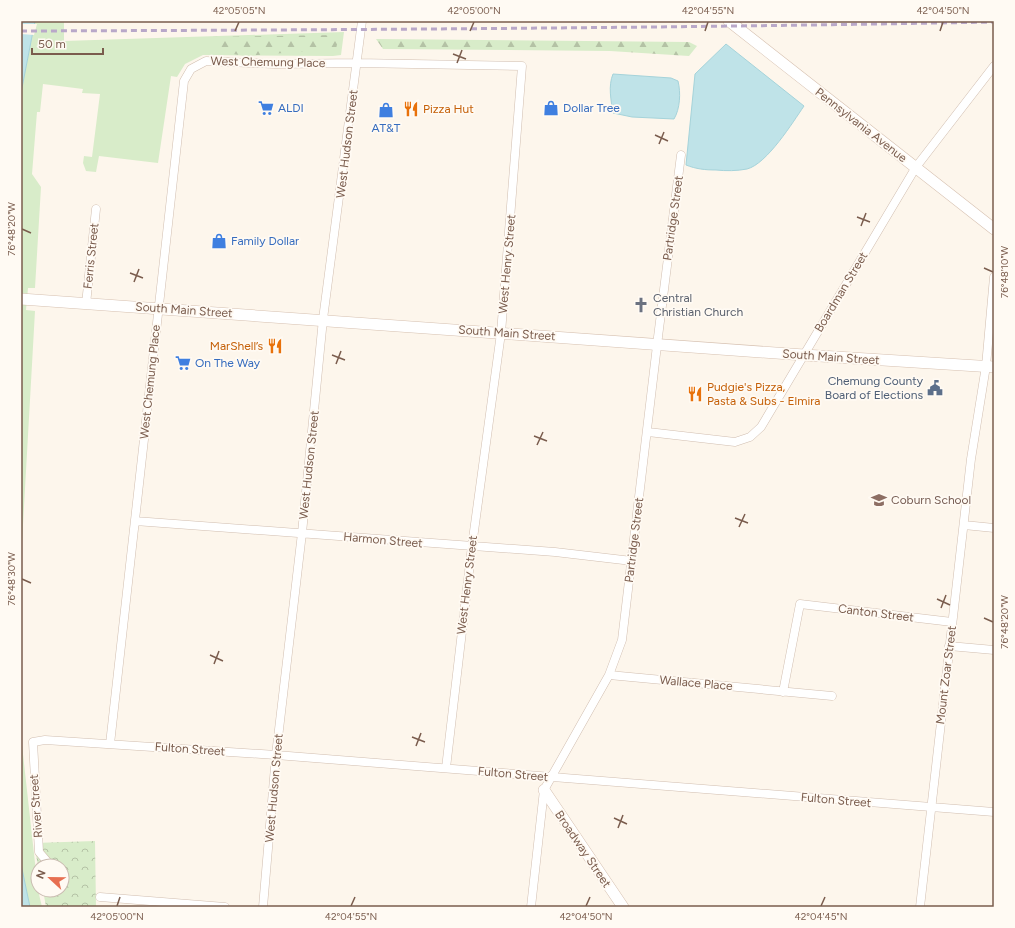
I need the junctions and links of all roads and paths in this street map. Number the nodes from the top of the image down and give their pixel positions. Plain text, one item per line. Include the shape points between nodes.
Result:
1 (729, 21) edge
2 (362, 23) edge
3 (357, 62) junction
4 (994, 66) edge
5 (681, 155) dead end
6 (916, 167) junction
7 (96, 208) dead end
8 (994, 228) edge
9 (994, 277) edge
10 (25, 299) edge
11 (86, 304) junction
12 (158, 307) junction
13 (323, 319) junction
14 (501, 333) junction
15 (657, 344) junction
16 (803, 355) junction
17 (990, 366) edge
18 (648, 432) junction
19 (135, 521) junction
20 (964, 525) junction
21 (994, 528) edge
22 (302, 533) junction
23 (472, 546) junction
24 (632, 561) junction
25 (952, 622) junction
26 (949, 646) junction
27 (994, 650) edge
28 (610, 675) junction
29 (783, 692) junction
30 (832, 696) dead end
31 (32, 742) joint
32 (110, 744) junction
33 (276, 755) junction
34 (446, 768) junction
35 (550, 777) junction
36 (544, 790) junction
37 (930, 808) junction
38 (994, 812) edge
39 (44, 858) edge
40 (100, 897) dead end
41 (622, 906) edge
42 (224, 907) edge
43 (263, 907) edge
44 (532, 907) edge
45 (920, 907) edge

1 - 6 main road, Pennsylvania Avenue
2 - 3 street, West Hudson Street
3 - 12 street, West Chemung Place via 274,64 206,61 191,69 184,82
3 - 13 street, West Hudson Street
3 - 14 street, West Henry Street via 522,66
4 - 6 street, Boardman Street
5 - 15 street, Partridge Street
6 - 8 main road, Pennsylvania Avenue
6 - 16 street, Boardman Street
7 - 11 street, Ferris Street
9 - 17 street, Mount Zoar Street
10 - 11 main road, South Main Street
11 - 12 main road, South Main Street
12 - 13 main road, South Main Street
12 - 19 street, West Chemung Place
13 - 14 main road, South Main Street
13 - 22 street, West Hudson Street
14 - 15 main road, South Main Street
14 - 23 street, West Henry Street
15 - 16 main road, South Main Street
15 - 18 street, Partridge Street
16 - 17 main road, South Main Street
16 - 18 street, Boardman Street via 761,427 750,437 735,442
17 - 20 street, Mount Zoar Street
18 - 24 street, Partridge Street
19 - 22 street, Harmon Street
19 - 32 street, West Chemung Place
20 - 21 street
20 - 25 street, Mount Zoar Street
22 - 23 street, Harmon Street
22 - 33 street, West Hudson Street
23 - 24 street, Harmon Street
23 - 34 street, West Henry Street
24 - 28 street, Partridge Street via 622,640
25 - 26 street, Mount Zoar Street
25 - 29 street, Canton Street via 800,604
26 - 27 street
26 - 37 street, Mount Zoar Street
28 - 29 street, Wallace Place
28 - 35 street, Partridge Street
29 - 30 street, Wallace Place
31 - 32 street, Fulton Street via 45,740
31 - 39 street, River Street via 39,852
32 - 33 street, Fulton Street
33 - 34 street, Fulton Street
33 - 43 street, West Hudson Street
34 - 35 street, Fulton Street
35 - 36 street, Partridge Street
35 - 37 street, Fulton Street
36 - 41 main road, Broadway Street
36 - 44 street, Partridge Street
37 - 38 street, Fulton Street
37 - 45 street, Mount Zoar Street
40 - 42 street

